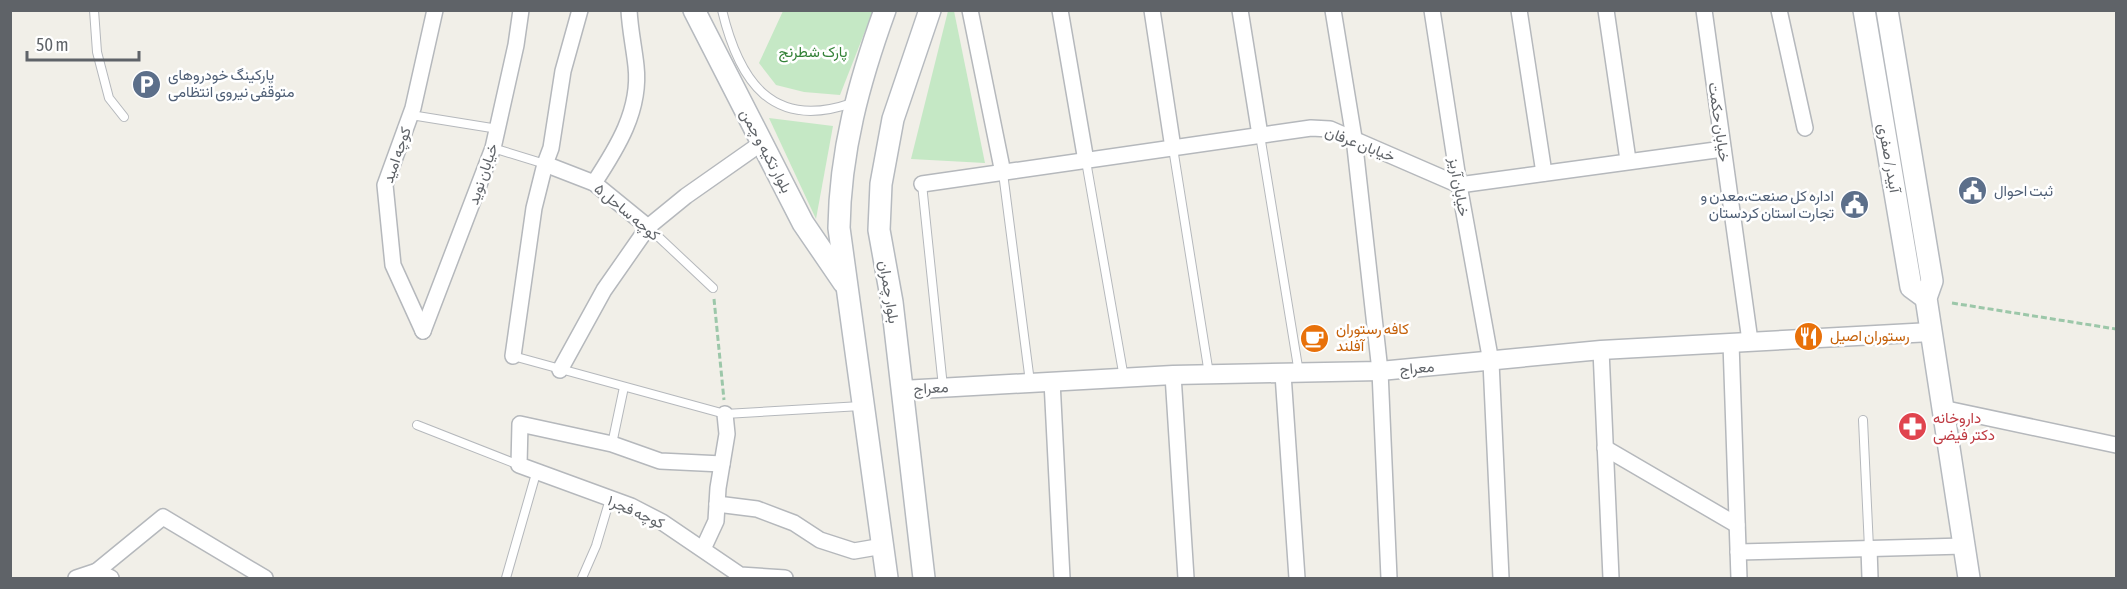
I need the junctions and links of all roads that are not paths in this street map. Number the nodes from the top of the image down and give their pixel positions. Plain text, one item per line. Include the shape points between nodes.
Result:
1 (94, 10) edge
2 (435, 10) edge
3 (521, 10) edge
4 (580, 10) edge
5 (629, 10) edge
6 (694, 10) edge
7 (722, 10) edge
8 (885, 10) edge
9 (930, 10) edge
10 (970, 10) edge
11 (1060, 10) edge
12 (1152, 10) edge
13 (1240, 10) edge
14 (1333, 10) edge
15 (1432, 10) edge
16 (1519, 10) edge
17 (1606, 10) edge
18 (1704, 10) edge
19 (1779, 10) edge
20 (1864, 10) edge
21 (1887, 10) edge
22 (855, 102) junction
23 (411, 115) junction
24 (124, 117) dead end
25 (1804, 128) dead end
26 (498, 129) junction
27 (1260, 135) junction
28 (1354, 138) junction
29 (764, 142) junction
30 (493, 148) junction
31 (1173, 148) junction
32 (1723, 148) junction
33 (1628, 160) junction
34 (1086, 161) junction
35 (545, 164) junction
36 (1003, 173) junction
37 (1544, 174) junction
38 (594, 183) junction
39 (922, 184) joint
40 (1459, 185) junction
41 (648, 227) junction
42 (847, 287) junction
43 (713, 288) road end
44 (1926, 298) junction
45 (423, 332) joint
46 (1931, 332) junction
47 (1749, 341) junction
48 (1731, 343) junction
49 (1601, 350) junction
50 (513, 356) joint
51 (1491, 362) junction
52 (560, 370) junction
53 (1380, 371) junction
54 (1291, 373) junction
55 (1173, 375) junction
56 (1209, 375) junction
57 (1124, 378) junction
58 (1052, 381) junction
59 (1030, 382) junction
60 (624, 387) junction
61 (943, 387) junction
62 (902, 390) junction
63 (864, 405) junction
64 (1942, 408) junction
65 (725, 414) junction
66 (1863, 420) dead end
67 (417, 425) dead end
68 (612, 444) junction
69 (2116, 445) edge
70 (1605, 448) junction
71 (722, 464) junction
72 (519, 465) junction
73 (537, 470) junction
74 (610, 499) junction
75 (717, 504) junction
76 (1737, 525) junction
77 (883, 546) junction
78 (1964, 546) junction
79 (1869, 548) junction
80 (703, 549) junction
81 (1738, 552) junction
82 (104, 575) edge
83 (76, 579) edge
84 (265, 579) edge
85 (507, 579) edge
86 (582, 579) edge
87 (785, 579) edge
88 (887, 579) edge
89 (924, 579) edge
90 (1062, 579) edge
91 (1186, 579) edge
92 (1297, 579) edge
93 (1389, 579) edge
94 (1501, 579) edge
95 (1611, 579) edge
96 (1739, 579) edge
97 (1870, 579) edge
98 (1969, 579) edge

1 - 24 lane via 97,52 109,98
2 - 23 street, کوچه امید
3 - 26 street, خیابان نوید
4 - 35 street via 563,71
5 - 38 street via 636,68 634,105 617,147
6 - 29 main road, بلوار تکیه و چمن via 743,109
7 - 22 lane via 730,43 748,79 771,100 800,112 828,112
8 - 22 main road
9 - 62 main road, بلوار چمران via 892,119 881,184 879,230
10 - 36 street
11 - 34 street
12 - 31 street
13 - 27 street
14 - 28 street
15 - 40 street, خیابان آریز
16 - 37 street
17 - 33 street
18 - 32 street, خیابان حکمت
19 - 25 street
20 - 44 main road, آبیدر/ صفری via 1911,287
21 - 44 main road, آبیدر/ صفری via 1932,281
22 - 42 main road via 840,182 839,228
23 - 26 lane
23 - 45 street, کوچه امید via 385,185 393,265
26 - 30 street, خیابان نوید
27 - 28 street, خیابان عرفان via 1311,128 1330,129
27 - 31 street, خیابان عرفان
27 - 54 lane
28 - 40 street, خیابان عرفان
28 - 53 street
29 - 41 street
29 - 42 main road, بلوار تکیه و چمن via 803,223
30 - 35 lane, کوچه ساحل ۵
30 - 45 street, خیابان نوید
31 - 34 street, خیابان عرفان
31 - 56 lane
32 - 33 street
32 - 47 street, خیابان حکمت
33 - 37 street
34 - 36 street, خیابان عرفان
34 - 57 lane
35 - 38 street, کوچه ساحل ۵
35 - 50 street via 534,208
36 - 39 street, خیابان عرفان
36 - 59 lane
37 - 40 street
38 - 41 street, کوچه ساحل ۵
39 - 61 lane
40 - 51 street, خیابان آریز
41 - 43 lane, کوچه ساحل ۵
41 - 52 street via 604,290
42 - 63 main road
44 - 46 main road, آبیدر/ صفری
46 - 47 street, معراج
46 - 64 main road, آبیدر/ صفری
47 - 48 street, معراج
48 - 49 street, معراج
48 - 76 street
49 - 51 street, معراج
49 - 70 street
50 - 52 lane
51 - 53 street, معراج
51 - 94 street, خیابان آریز
52 - 60 lane
53 - 54 street, معراج
53 - 93 street
54 - 56 street, معراج
54 - 92 street
55 - 56 street, معراج
55 - 57 street, معراج
55 - 91 street
57 - 58 street, معراج
58 - 59 street, معراج
58 - 90 street
59 - 61 street, معراج
60 - 65 lane
60 - 68 lane
61 - 62 street, معراج
62 - 89 main road, بلوار چمران
63 - 65 lane
63 - 77 main road
64 - 69 street
64 - 78 main road, آبیدر/ صفری
65 - 71 street via 727,434
66 - 79 lane
67 - 72 lane
68 - 71 street via 660,461
68 - 72 street via 520,424
70 - 76 street
70 - 95 street
71 - 75 street
72 - 73 street, کوچه فجر۱
73 - 74 street, کوچه فجر۱
73 - 85 lane
74 - 80 street, کوچه فجر۱ via 662,522
74 - 86 lane
75 - 77 street via 757,509 794,523 820,540 854,551
75 - 80 street via 716,521
76 - 81 street
77 - 88 main road
78 - 79 street
78 - 98 main road, آبیدر/ صفری
79 - 81 street
79 - 97 street
80 - 87 street, کوچه فجر۱ via 740,574
81 - 96 street
82 - 83 street
82 - 84 street via 163,517

